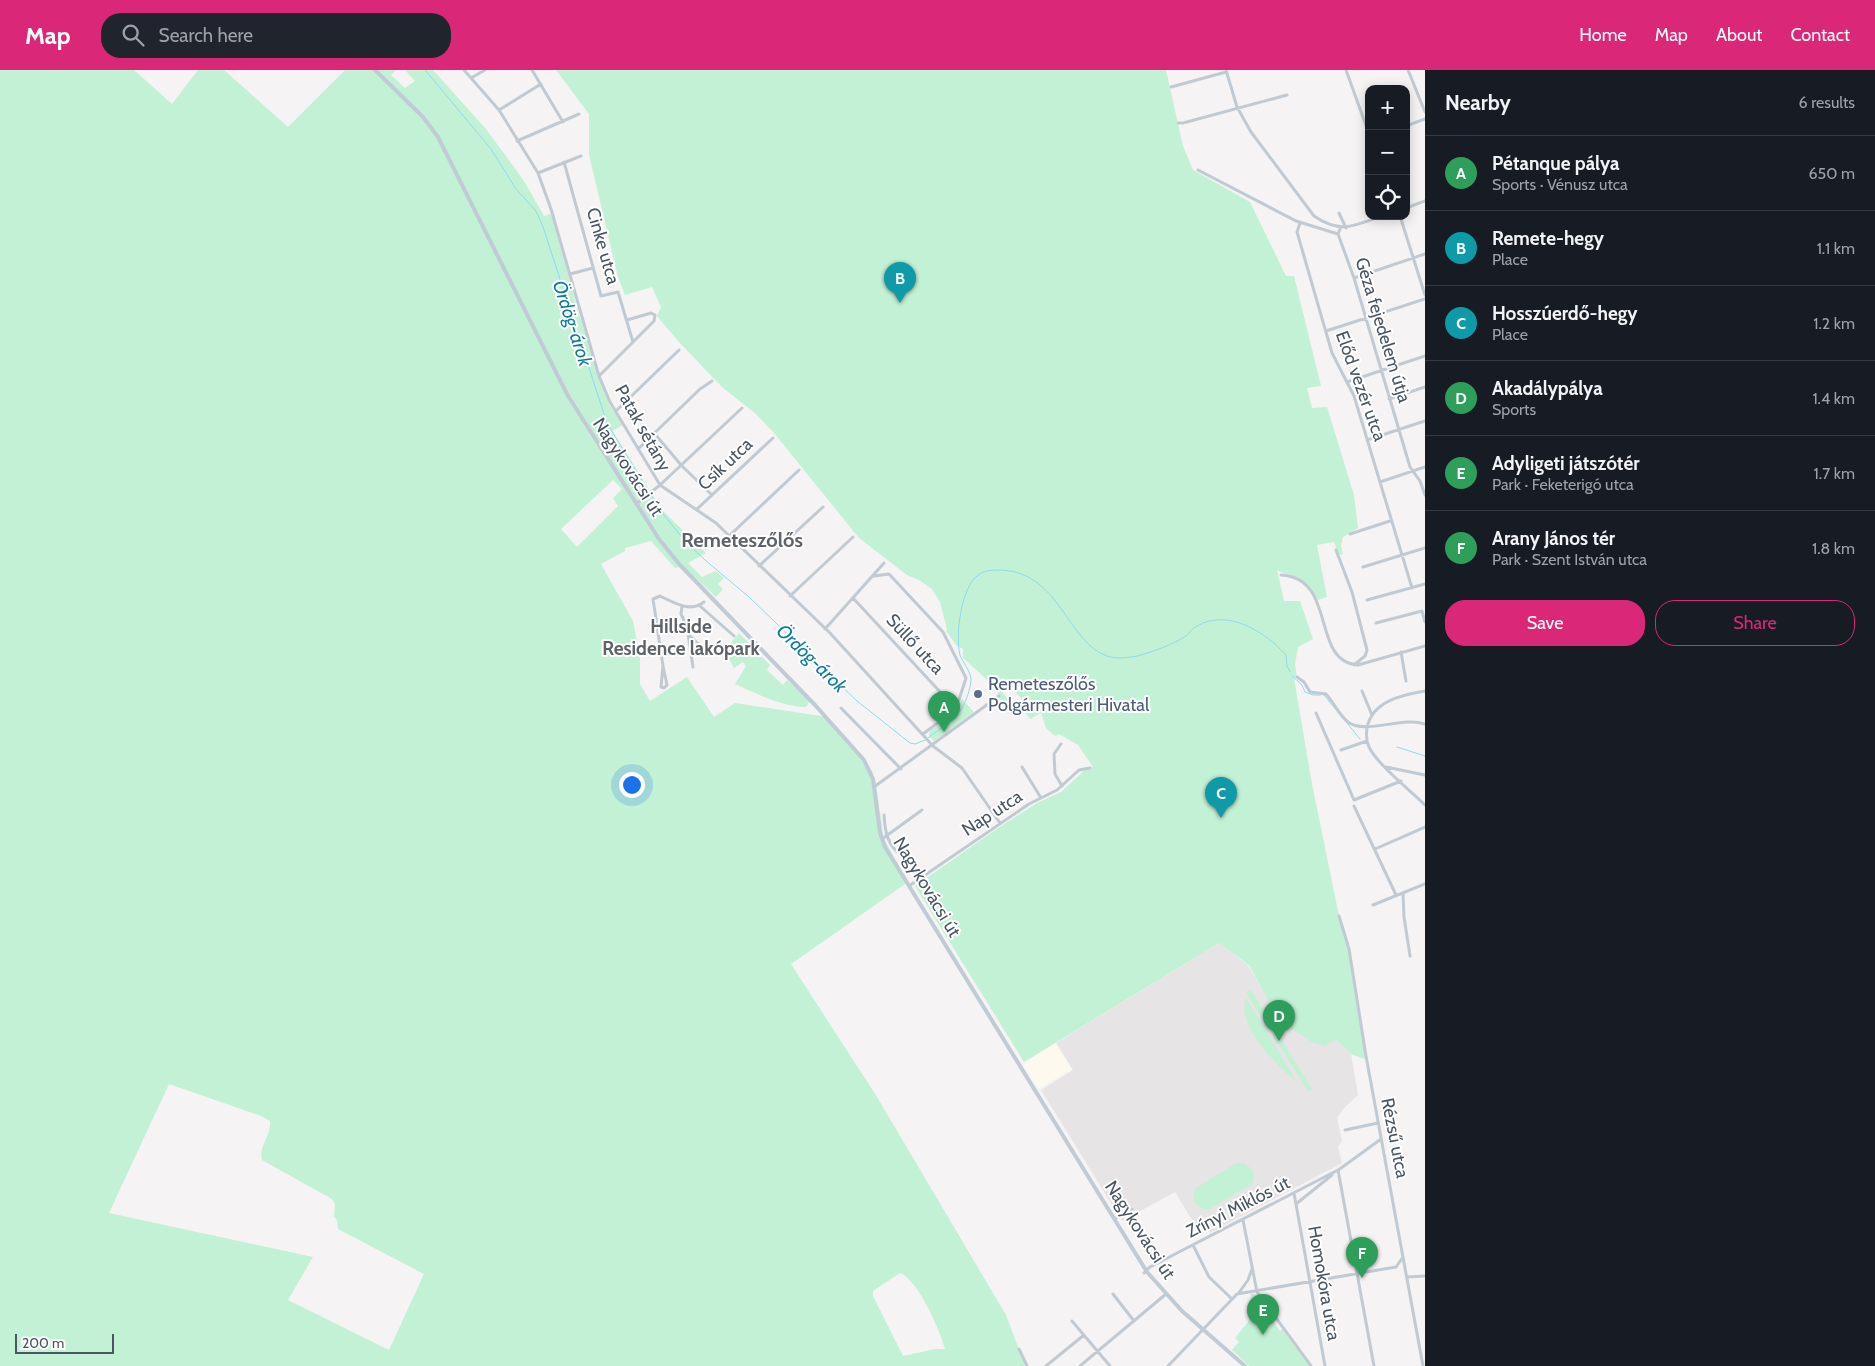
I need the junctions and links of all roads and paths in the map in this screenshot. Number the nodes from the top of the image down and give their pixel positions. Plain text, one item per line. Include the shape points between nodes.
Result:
1 (464, 70) edge
2 (485, 70) edge
3 (532, 70) edge
4 (1346, 70) edge
5 (1408, 70) edge
6 (377, 71) edge
7 (1226, 71) edge
8 (471, 78) junction
9 (540, 84) junction
10 (1171, 87) dead end
11 (1287, 95) dead end
12 (1237, 107) junction
13 (499, 110) junction
14 (1425, 112) edge
15 (579, 114) dead end
16 (1425, 119) edge
17 (563, 122) junction
18 (1178, 122) dead end
19 (1410, 125) edge
20 (1368, 130) edge
21 (517, 141) junction
22 (581, 156) dead end
23 (564, 162) junction
24 (1198, 170) dead end
25 (538, 172) junction
26 (1425, 201) edge
27 (1410, 207) edge
28 (1340, 213) dead end
29 (1369, 220) edge
30 (1401, 220) edge
31 (1300, 223) junction
32 (1341, 227) junction
33 (1346, 228) junction
34 (1338, 234) junction
35 (1425, 254) edge
36 (1415, 258) junction
37 (593, 268) junction
38 (570, 274) junction
39 (1354, 278) junction
40 (1425, 297) edge
41 (1365, 318) junction
42 (627, 320) junction
43 (1326, 332) junction
44 (633, 342) junction
45 (679, 350) dead end
46 (1425, 356) edge
47 (1381, 371) junction
48 (599, 376) junction
49 (712, 380) dead end
50 (1347, 382) junction
51 (1425, 388) edge
52 (1390, 399) junction
53 (742, 408) dead end
54 (616, 411) junction
55 (1425, 421) edge
56 (1399, 429) junction
57 (654, 433) junction
58 (773, 438) dead end
59 (1367, 440) junction
60 (638, 449) junction
61 (682, 466) junction
62 (1425, 467) edge
63 (799, 470) dead end
64 (1413, 471) junction
65 (1380, 482) junction
66 (660, 486) junction
67 (712, 495) junction
68 (1425, 496) edge
69 (636, 504) junction
70 (822, 507) dead end
71 (697, 510) junction
72 (1390, 521) junction
73 (1350, 534) dead end
74 (729, 536) junction
75 (852, 538) dead end
76 (1425, 548) edge
77 (1336, 550) dead end
78 (1402, 555) junction
79 (884, 563) dead end
80 (759, 566) junction
81 (1363, 567) dead end
82 (1281, 575) dead end
83 (874, 576) junction
84 (1425, 584) edge
85 (1412, 588) junction
86 (790, 596) junction
87 (853, 598) junction
88 (1367, 600) dead end
89 (704, 602) dead end
90 (682, 606) junction
91 (700, 606) junction
92 (1425, 622) edge
93 (1376, 623) dead end
94 (825, 629) junction
95 (688, 634) junction
96 (734, 636) dead end
97 (1425, 646) edge
98 (1401, 652) junction
99 (709, 654) dead end
100 (1354, 665) junction
101 (663, 666) junction
102 (694, 667) dead end
103 (1297, 677) dead end
104 (1406, 681) dead end
105 (1425, 691) edge
106 (1362, 692) dead end
107 (999, 696) dead end
108 (841, 708) dead end
109 (956, 709) junction
110 (1316, 712) dead end
111 (1372, 716) junction
112 (1425, 724) edge
113 (1368, 726) junction
114 (922, 734) junction
115 (1367, 741) junction
116 (931, 744) junction
117 (1062, 744) dead end
118 (1341, 750) dead end
119 (1022, 767) dead end
120 (1386, 767) junction
121 (1090, 768) dead end
122 (901, 769) junction
123 (1425, 775) edge
124 (1401, 781) junction
125 (1062, 786) junction
126 (874, 787) junction
127 (1041, 798) junction
128 (1425, 805) edge
129 (1354, 806) dead end
130 (922, 810) dead end
131 (884, 815) dead end
132 (1000, 823) junction
133 (1425, 827) edge
134 (887, 836) junction
135 (882, 839) junction
136 (1375, 849) junction
137 (902, 855) dead end
138 (1425, 884) edge
139 (909, 886) junction
140 (1403, 893) junction
141 (1396, 895) junction
142 (1373, 905) dead end
143 (1339, 916) dead end
144 (1410, 956) dead end
145 (1378, 1123) junction
146 (1345, 1130) dead end
147 (1381, 1139) junction
148 (1338, 1170) junction
149 (1294, 1193) junction
150 (1296, 1204) junction
151 (1132, 1209) dead end
152 (1114, 1219) junction
153 (1243, 1220) junction
154 (1193, 1245) junction
155 (1403, 1253) junction
156 (1252, 1267) junction
157 (1396, 1267) junction
158 (1146, 1271) junction
159 (1358, 1274) junction
160 (1407, 1275) junction
161 (1425, 1276) edge
162 (1310, 1283) junction
163 (1257, 1292) junction
164 (1113, 1294) dead end
165 (1166, 1294) junction
166 (1237, 1294) junction
167 (1232, 1299) junction
168 (1072, 1321) dead end
169 (1134, 1322) junction
170 (1205, 1329) junction
171 (1084, 1335) junction
172 (1019, 1349) dead end
173 (1098, 1351) junction
174 (1027, 1366) edge
175 (1046, 1366) edge
176 (1080, 1366) edge
177 (1110, 1366) edge
178 (1168, 1366) edge
179 (1245, 1366) edge
180 (1310, 1366) edge
181 (1326, 1366) edge
182 (1374, 1366) edge
183 (1424, 1366) edge

1 - 8 street, Patak sétány
2 - 8 street
3 - 9 street
4 - 20 street
5 - 14 street
6 - 69 street, Nagykovácsi út via 438,136 568,396
7 - 10 street
7 - 12 street
8 - 13 street, Patak sétány
9 - 13 street
9 - 17 street
11 - 12 street
12 - 18 street
12 - 32 street via 1251,132 1311,213 1324,222
13 - 21 street, Patak sétány
15 - 17 street
16 - 19 street
17 - 21 street
21 - 25 street, Patak sétány
22 - 23 street
23 - 25 street
23 - 37 street, Cinke utca
24 - 31 street
25 - 38 street, Patak sétány
26 - 27 street
28 - 33 street
29 - 33 street
30 - 36 street
31 - 34 street
31 - 43 street, Előd vezér utca via 1297,232
32 - 33 street
32 - 34 street
34 - 39 street, Géza fejedelem útja
35 - 36 street
36 - 39 street
36 - 40 street
37 - 38 street
37 - 42 street, Cinke utca via 601,296 618,292
38 - 48 street, Patak sétány
39 - 41 street, Géza fejedelem útja
40 - 41 street
41 - 43 street
41 - 47 street, Géza fejedelem útja
42 - 44 street, Cinke utca
42 - 44 street via 655,314 654,321
43 - 50 street, Előd vezér utca
44 - 48 street
45 - 54 street
46 - 47 street
47 - 50 street
47 - 52 street, Géza fejedelem útja
48 - 54 street, Patak sétány
49 - 57 street
50 - 59 street, Előd vezér utca
51 - 52 street
52 - 56 street, Géza fejedelem útja
53 - 61 street
54 - 60 street, Patak sétány
55 - 56 street
56 - 59 street
56 - 64 street, Géza fejedelem útja
57 - 60 street
57 - 61 street
58 - 67 street, Csík utca
59 - 65 street, Előd vezér utca
60 - 66 street, Patak sétány
61 - 66 street
61 - 67 street
62 - 64 street
63 - 74 street
64 - 65 street
64 - 68 street, Géza fejedelem útja
65 - 72 street, Előd vezér utca
66 - 69 street
66 - 71 street, Patak sétány
67 - 71 street, Csík utca
69 - 126 street, Nagykovácsi út via 680,566 864,760
70 - 80 street
71 - 74 street, Patak sétány
72 - 73 street
72 - 78 street, Előd vezér utca
74 - 80 street, Patak sétány
75 - 86 street
76 - 78 street
77 - 100 street via 1367,650
78 - 81 street
78 - 85 street, Előd vezér utca
79 - 83 street
80 - 86 street, Patak sétány
82 - 100 street via 1293,576 1308,588 1319,603 1331,648 1340,658
83 - 87 street
83 - 109 street via 889,574 942,630 965,675 966,684
84 - 85 street
85 - 88 street
86 - 94 street, Patak sétány
87 - 94 street
87 - 109 street, Süllő utca
89 - 91 street
90 - 91 street
90 - 95 street via 681,614
90 - 101 street via 660,596 653,599
91 - 96 street
92 - 93 street via 1422,611
94 - 114 street, Patak sétány
95 - 99 street
95 - 102 street
97 - 98 street
98 - 100 street
98 - 104 street
101 - 101 street via 661,687 664,688 667,685
103 - 113 street via 1312,692 1326,694 1351,724
105 - 111 street via 1392,700
106 - 111 street
107 - 116 street
108 - 122 street
109 - 114 street
110 - 124 street via 1354,800
111 - 113 street
112 - 113 street via 1415,720
113 - 115 street
114 - 116 street, Patak sétány
115 - 118 street
115 - 120 street
116 - 122 street
116 - 132 street, Patak sétány via 962,768
117 - 125 street via 1054,754 1055,774
119 - 127 street
120 - 123 street
120 - 124 street
121 - 125 street, Nap utca via 1081,769
122 - 126 street
124 - 128 street
125 - 127 street, Nap utca
126 - 135 street, Nagykovácsi út
127 - 132 street, Nap utca
129 - 136 street
130 - 134 street
131 - 134 street
132 - 139 street, Nap utca
133 - 136 street
134 - 135 street
134 - 137 street
135 - 139 street, Nagykovácsi út
136 - 141 street
138 - 140 street
139 - 152 street, Nagykovácsi út
140 - 141 street
140 - 144 street
141 - 142 street
143 - 145 street, Rézsű utca via 1349,949
145 - 146 street
145 - 147 street, Rézsű utca
147 - 148 street, Zrínyi Miklós út
147 - 155 street, Rézsű utca
148 - 149 street, Zrínyi Miklós út
148 - 150 street, Zrínyi Miklós út
148 - 159 street
149 - 150 street, Homokóra utca
149 - 153 street, Zrínyi Miklós út
150 - 162 street, Homokóra utca
151 - 152 street
152 - 158 street, Nagykovácsi út
153 - 154 street, Zrínyi Miklós út
153 - 156 street
154 - 158 street, Zrínyi Miklós út
154 - 167 street via 1209,1277
155 - 157 street via 1402,1262
155 - 160 street, Rézsű utca
156 - 163 street
156 - 166 street via 1248,1280
157 - 159 street
157 - 160 street
158 - 165 street, Nagykovácsi út
159 - 162 street
159 - 182 street
160 - 161 street
160 - 183 street, Rézsű utca
162 - 163 street
162 - 181 street, Homokóra utca
163 - 166 street
163 - 180 street
164 - 169 street
165 - 169 street
165 - 170 street, Nagykovácsi út
166 - 167 street
167 - 170 street
168 - 171 street
169 - 173 street
170 - 178 street
170 - 179 street, Nagykovácsi út
171 - 173 street
171 - 175 street
172 - 174 street
173 - 176 street
173 - 177 street

